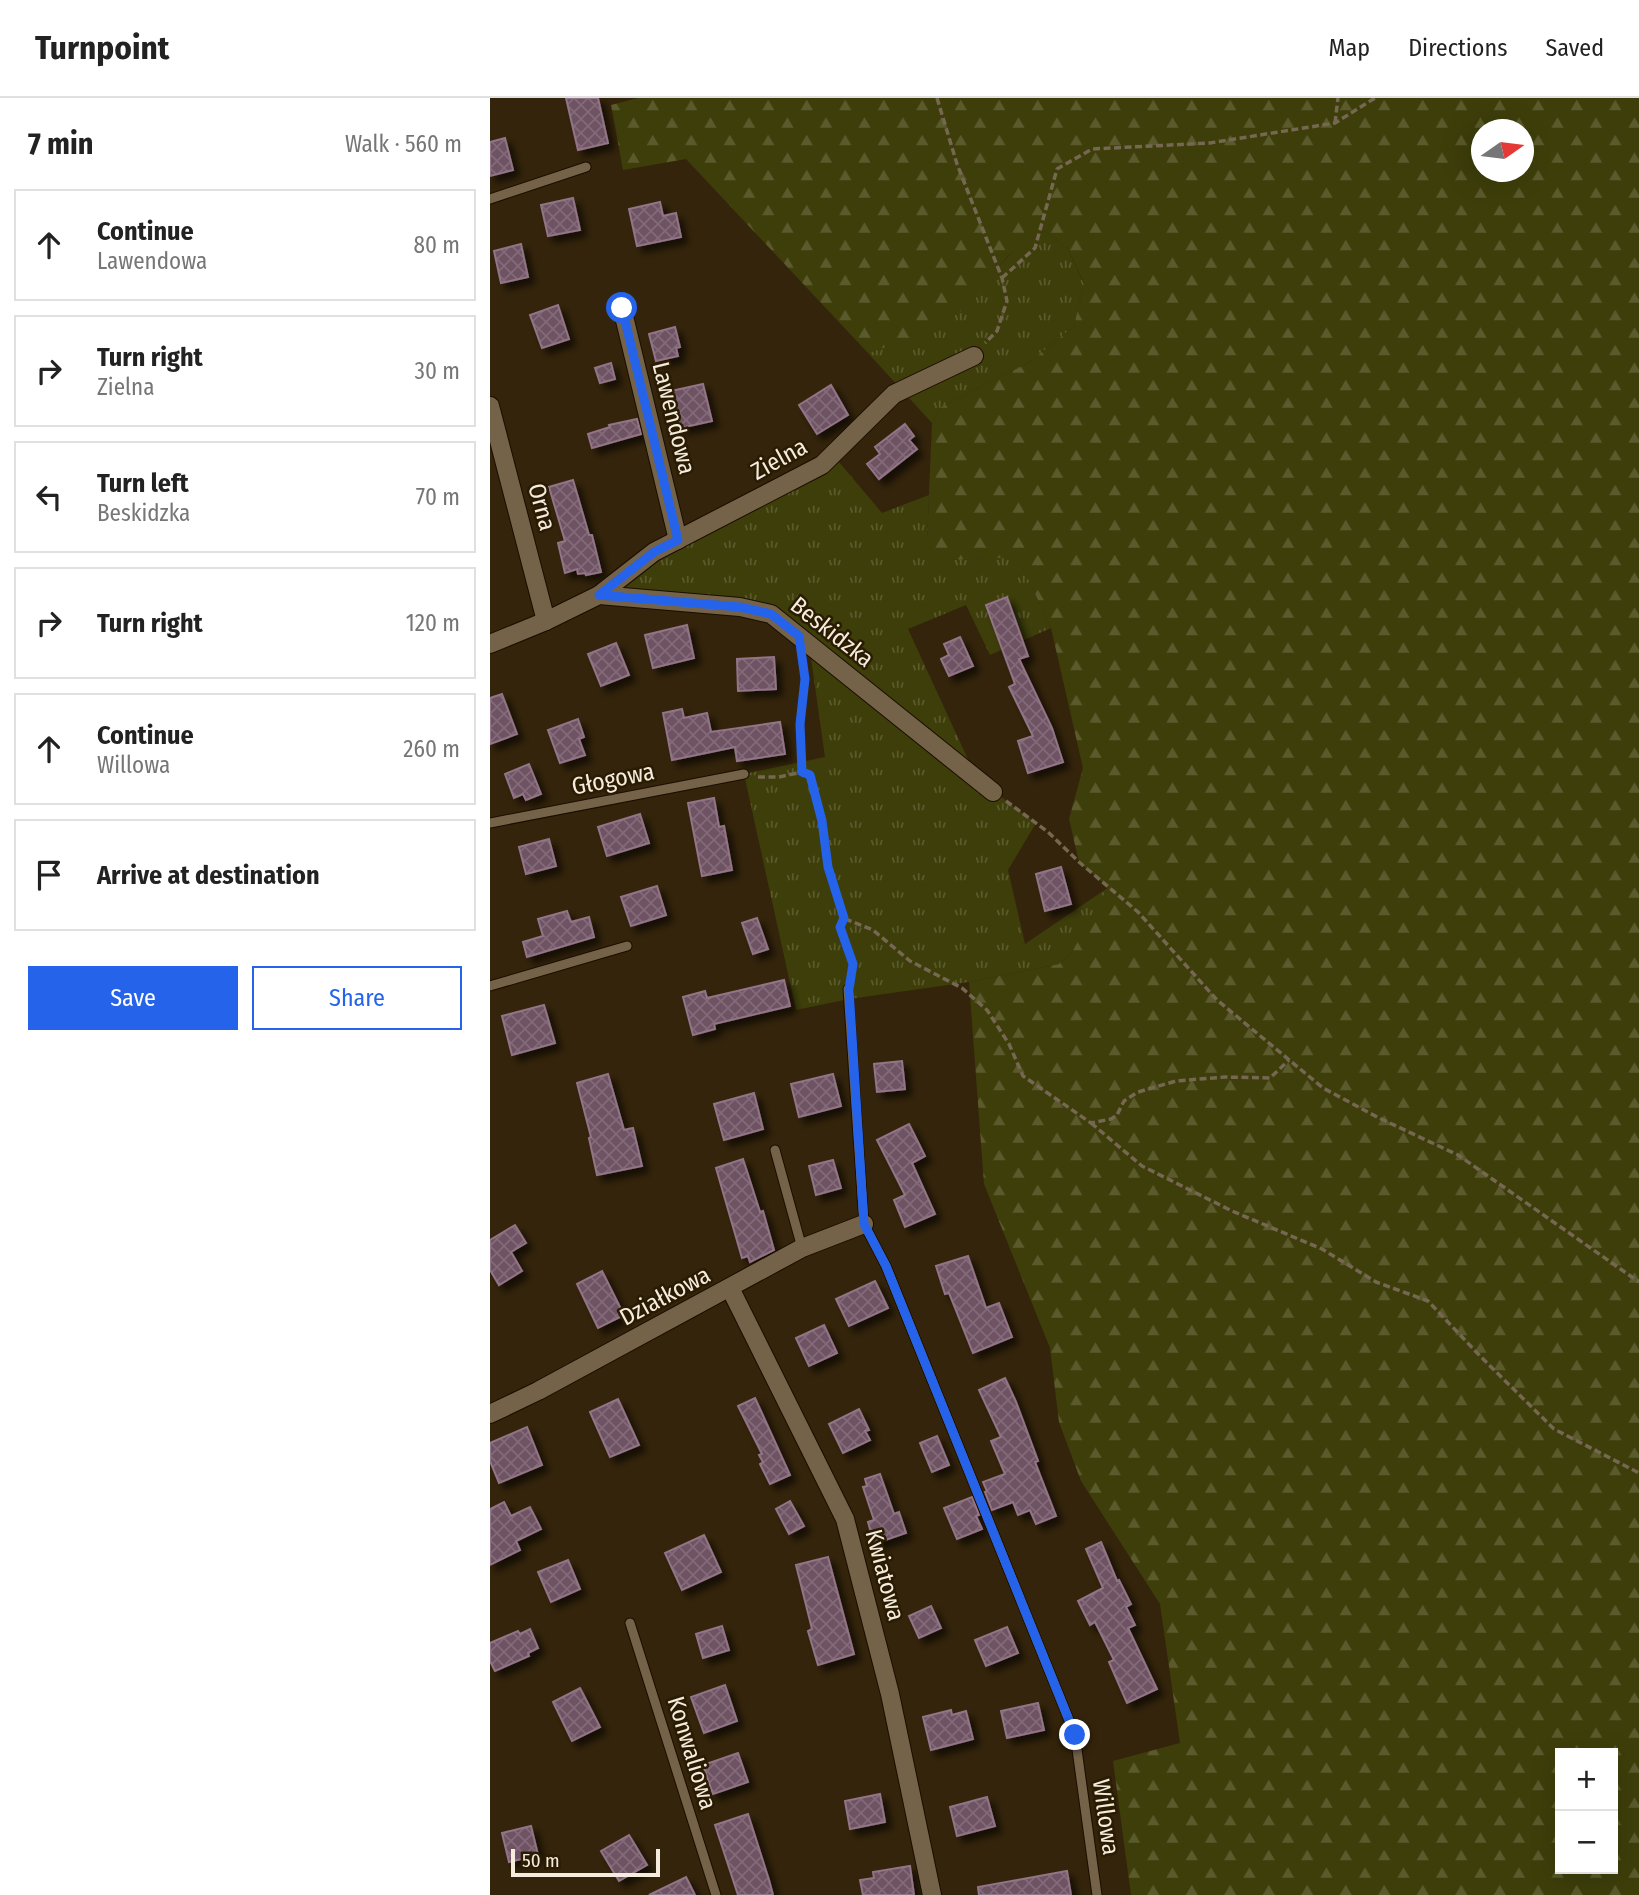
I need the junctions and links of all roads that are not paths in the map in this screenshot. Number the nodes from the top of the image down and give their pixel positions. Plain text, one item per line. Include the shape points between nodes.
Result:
1 (586, 167) dead end
2 (490, 198) edge
3 (622, 308) dead end
4 (974, 356) road end
5 (490, 406) edge
6 (678, 540) junction
7 (599, 595) junction
8 (546, 621) junction
9 (490, 644) edge
10 (744, 774) road end
11 (993, 792) road end
12 (490, 823) edge
13 (627, 946) dead end
14 (490, 985) edge
15 (849, 989) road end
16 (775, 1150) dead end
17 (864, 1224) junction
18 (802, 1248) junction
19 (730, 1288) junction
20 (490, 1413) edge
21 (630, 1623) dead end
22 (716, 1895) edge
23 (932, 1895) edge
24 (1097, 1895) edge

1 - 2 lane
3 - 6 street, Lawendowa
4 - 6 street, Zielna via 894,394 822,465
5 - 8 street, Orna
6 - 7 street, Zielna via 654,552
7 - 8 street
7 - 11 street, Beskidzka via 740,607 771,614
8 - 9 street
10 - 12 lane, Głogowa
13 - 14 lane
15 - 17 lane, Willowa
16 - 18 lane
17 - 18 street, Działkowa
17 - 24 lane, Willowa via 891,1278 1075,1735
18 - 19 street, Działkowa
19 - 20 street, Działkowa
19 - 23 street, Kwiatowa via 845,1520 890,1693
21 - 22 lane, Konwaliowa

